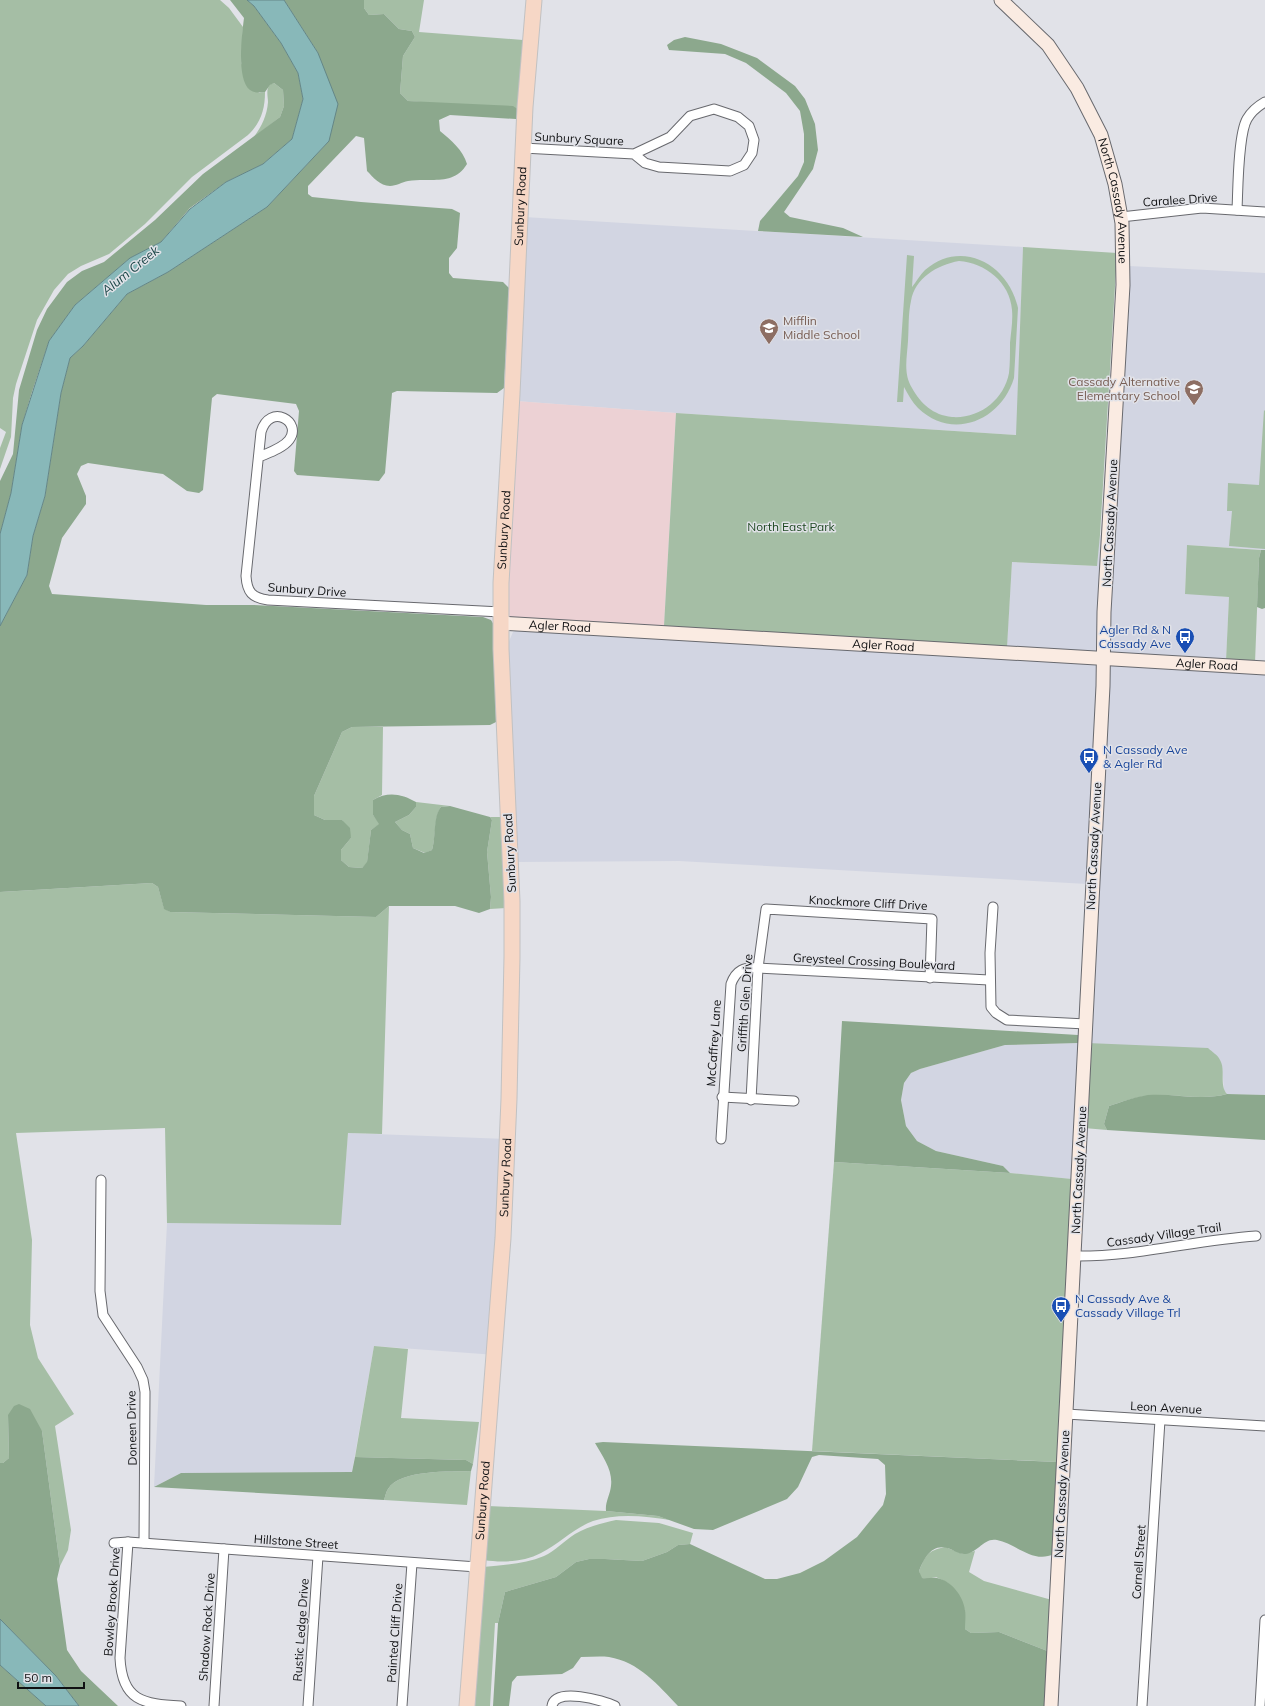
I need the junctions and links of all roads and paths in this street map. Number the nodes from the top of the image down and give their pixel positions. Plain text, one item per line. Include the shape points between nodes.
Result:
1 (534, 0) edge
2 (1001, 0) edge
3 (1261, 104) edge
4 (523, 148) junction
5 (634, 154) junction
6 (1237, 210) junction
7 (1265, 212) edge
8 (1121, 217) junction
9 (259, 457) junction
10 (501, 618) junction
11 (1103, 658) junction
12 (1265, 668) edge
13 (993, 907) dead end
14 (766, 909) joint
15 (758, 968) junction
16 (930, 978) junction
17 (989, 980) junction
18 (1086, 1024) junction
19 (722, 1097) junction
20 (751, 1100) junction
21 (794, 1101) dead end
22 (720, 1139) dead end
23 (101, 1180) dead end
24 (1256, 1236) dead end
25 (1074, 1256) junction
26 (1066, 1414) junction
27 (1160, 1420) junction
28 (1265, 1426) edge
29 (128, 1542) junction
30 (114, 1543) dead end
31 (144, 1543) junction
32 (224, 1549) junction
33 (318, 1556) junction
34 (412, 1562) junction
35 (477, 1567) junction
36 (1265, 1620) edge
37 (554, 1702) edge
38 (181, 1706) edge
39 (214, 1706) edge
40 (308, 1706) edge
41 (402, 1706) edge
42 (466, 1706) edge
43 (615, 1706) edge
44 (1051, 1706) edge
45 (1142, 1706) edge
46 (1260, 1706) edge

1 - 4 main road, Sunbury Road
2 - 8 main road, North Cassady Avenue via 1048,45 1077,88 1101,135
3 - 6 street via 1247,119 1242,135
4 - 5 street, Sunbury Square
4 - 10 main road, Sunbury Road
5 - 5 street, Sunbury Square via 670,137 690,116 714,109 738,117 749,126 754,140 752,153 744,165 730,171 659,167
6 - 7 street, Caralee Drive
6 - 8 street, Caralee Drive via 1202,208
8 - 11 main road, North Cassady Avenue via 1123,285
9 - 9 street, Sunbury Drive via 264,424 269,418 285,418 293,432 290,439
9 - 10 street, Sunbury Drive via 246,576 246,587 252,595 268,600
10 - 11 main road, Agler Road
10 - 35 main road, Sunbury Road via 512,901 509,1100 503,1238
11 - 12 main road, Agler Road
11 - 18 main road, North Cassady Avenue
13 - 17 street
14 - 15 street, Griffith Glen Drive
14 - 16 street, Knockmore Cliff Drive via 932,918
15 - 16 street, Greysteel Crossing Boulevard
15 - 19 street, McCaffrey Lane via 742,969 734,975 731,984
15 - 20 street, Griffith Glen Drive
16 - 17 street, Greysteel Crossing Boulevard
17 - 18 street via 991,1007 1007,1020
18 - 25 main road, North Cassady Avenue
19 - 20 street
19 - 22 street, McCaffrey Lane
20 - 21 street
23 - 31 street, Doneen Drive via 100,1291 103,1315 144,1380
24 - 25 street, Cassady Village Trail via 1225,1238 1132,1254
25 - 26 main road, North Cassady Avenue
26 - 27 street, Leon Avenue
26 - 44 main road, North Cassady Avenue
27 - 28 street, Leon Avenue
27 - 45 street, Cornell Street
29 - 30 street, Hillstone Street
29 - 31 street, Hillstone Street
29 - 38 street, Bowley Brook Drive via 121,1674 126,1687 138,1698 154,1704
31 - 32 street, Hillstone Street
32 - 33 street, Hillstone Street
32 - 39 street, Shadow Rock Drive
33 - 34 street, Hillstone Street
33 - 40 street, Rustic Ledge Drive
34 - 35 street, Hillstone Street
34 - 41 street, Painted Cliff Drive
35 - 42 main road, Sunbury Road
36 - 46 street
37 - 43 street via 562,1696 601,1700

